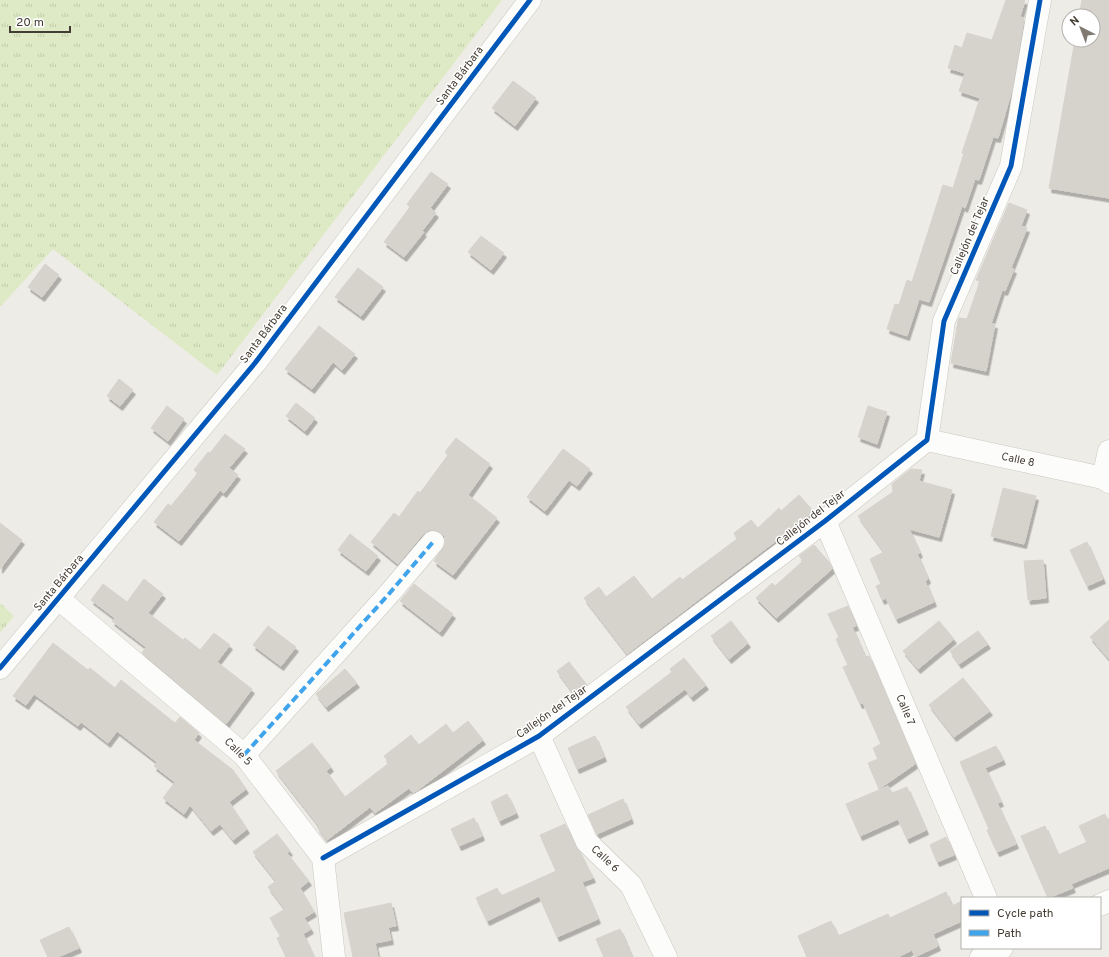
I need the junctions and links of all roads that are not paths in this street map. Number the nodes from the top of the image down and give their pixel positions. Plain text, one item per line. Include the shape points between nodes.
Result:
1 (530, 0) edge
2 (1040, 0) edge
3 (927, 440) junction
4 (1109, 451) edge
5 (1106, 480) edge
6 (825, 521) junction
7 (434, 542) dead end
8 (59, 599) junction
9 (0, 668) edge
10 (539, 736) junction
11 (244, 755) junction
12 (323, 858) junction
13 (986, 897) edge
14 (1000, 949) edge
15 (334, 957) edge
16 (666, 957) edge
17 (981, 957) edge

1 - 8 street, Santa Bárbara via 255,363
2 - 3 street, Callejón del Tejar via 1011,166 944,321
3 - 5 street, Calle 8
3 - 6 street, Callejón del Tejar
4 - 5 street
6 - 10 street, Callejón del Tejar
6 - 13 street, Calle 7
7 - 11 street
8 - 9 street, Santa Bárbara
8 - 11 street, Calle 5
10 - 12 street, Callejón del Tejar
10 - 16 street, Calle 6 via 586,842 631,884
11 - 12 street, Calle 5
12 - 15 street
14 - 17 street

